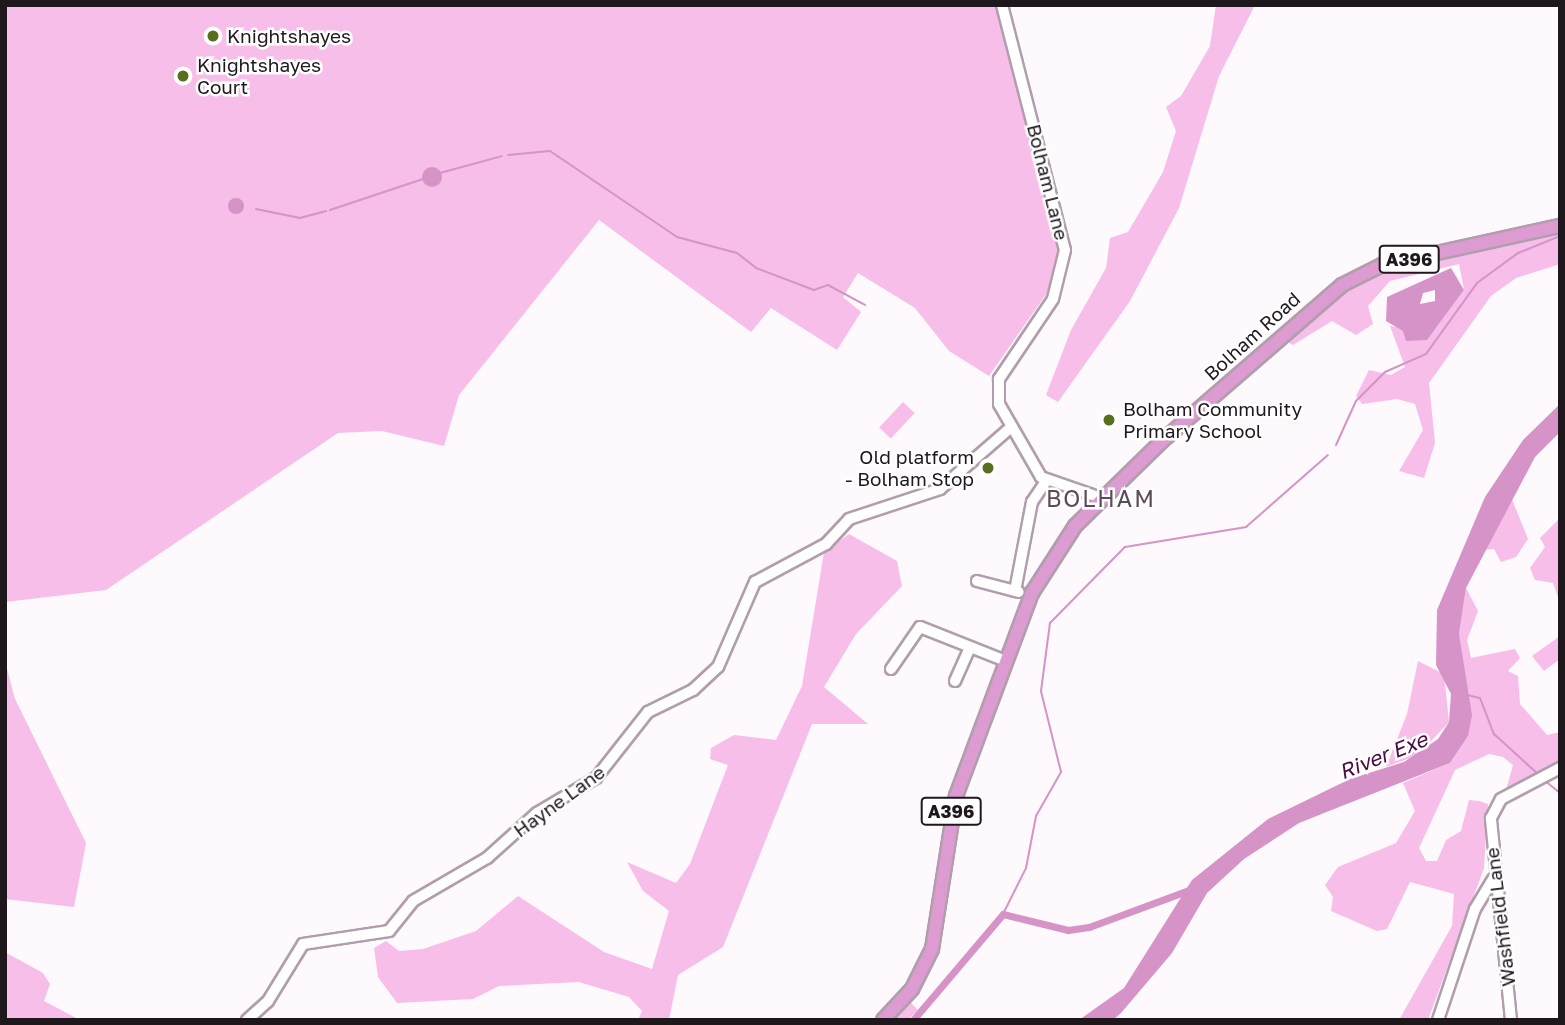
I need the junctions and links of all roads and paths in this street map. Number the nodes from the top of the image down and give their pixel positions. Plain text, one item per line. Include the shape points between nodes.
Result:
1 (1002, 5) edge
2 (1560, 226) edge
3 (1009, 429) junction
4 (1046, 481) junction
5 (1101, 498) junction
6 (977, 581) dead end
7 (970, 647) junction
8 (891, 661) dead end
9 (1006, 661) junction
10 (955, 681) dead end
11 (1560, 768) edge
12 (1493, 879) junction
13 (247, 1020) edge
14 (883, 1020) edge
15 (1438, 1020) edge
16 (1511, 1020) edge

1 - 3 street, Bolham Lane via 1065,250 1053,299 997,384
2 - 5 main road, Bolham Road / A396 via 1382,265 1342,285
3 - 4 street, Bolham Lane
3 - 13 street, Hayne Lane via 940,489 849,519 826,544 755,582 718,667 693,690 648,712 596,778 526,821 487,858 413,901 389,931 303,944 268,1001
4 - 5 street via 1085,488
4 - 6 street via 1032,502 1018,591
5 - 9 main road, Bolham Road / A396 via 1049,562
7 - 8 street via 920,626
7 - 9 street
7 - 10 street
9 - 14 main road, A396 via 951,811 932,948 912,989
11 - 12 street, Washfield Lane via 1494,808
12 - 15 street via 1475,909
12 - 16 street, Washfield Lane

